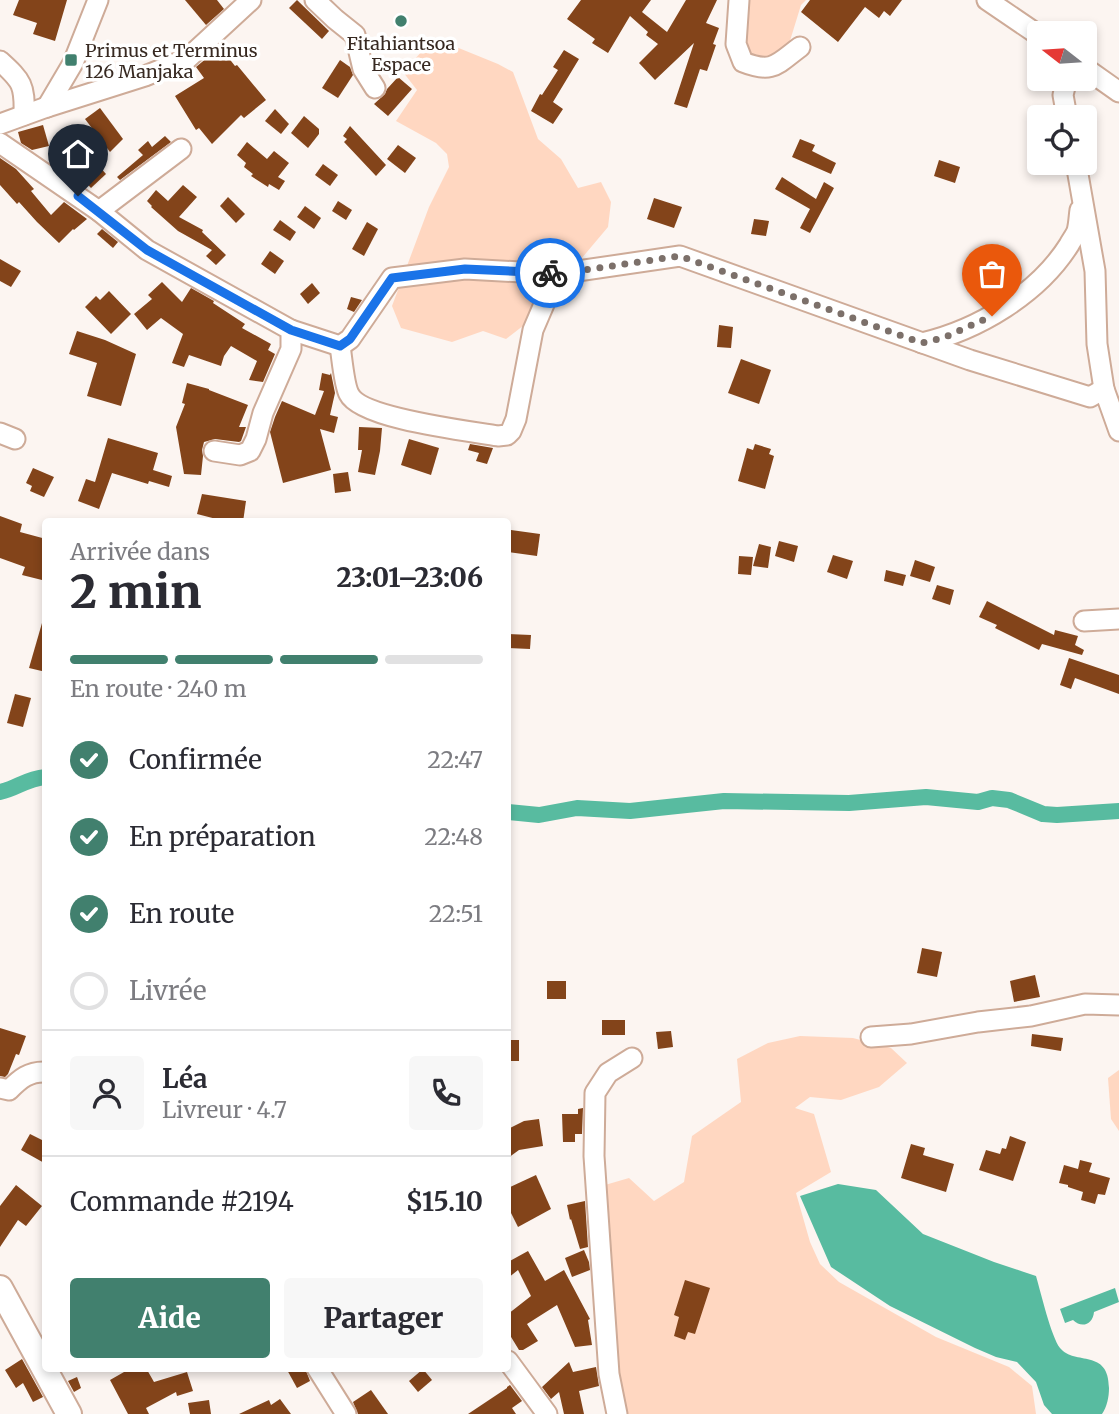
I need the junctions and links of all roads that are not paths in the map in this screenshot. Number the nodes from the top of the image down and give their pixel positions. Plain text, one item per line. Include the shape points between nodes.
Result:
1 (98, 0) edge
2 (251, 0) edge
3 (315, 0) edge
4 (739, 0) edge
5 (987, 0) edge
6 (1027, 27) edge
7 (800, 47) dead end
8 (0, 61) edge
9 (1097, 76) edge
10 (375, 88) dead end
11 (1119, 92) edge
12 (47, 107) junction
13 (24, 115) junction
14 (0, 124) edge
15 (0, 143) edge
16 (181, 149) dead end
17 (1078, 175) edge
18 (1082, 198) junction
19 (99, 211) junction
20 (557, 274) junction
21 (291, 330) junction
22 (922, 343) junction
23 (340, 346) junction
24 (1104, 390) junction
25 (1119, 431) edge
26 (214, 451) dead end
27 (1119, 619) edge
28 (1084, 621) dead end
29 (1119, 1005) edge
30 (871, 1037) dead end
31 (632, 1058) dead end
32 (42, 1071) edge
33 (0, 1088) edge
34 (0, 1288) edge
35 (42, 1365) edge
36 (511, 1365) edge
37 (46, 1372) edge
38 (320, 1372) edge
39 (69, 1414) edge
40 (346, 1414) edge
41 (547, 1414) edge
42 (617, 1414) edge

1 - 12 street via 73,63
2 - 12 street via 187,60
3 - 10 street via 355,35 363,69
4 - 7 street via 736,44 743,62 773,67
5 - 6 street
8 - 13 street via 22,84
9 - 11 street
12 - 13 street
13 - 14 street
15 - 19 street
16 - 19 street
17 - 18 street
18 - 22 street via 1076,232 1060,259 1033,286 992,316
18 - 24 street via 1095,271 1097,344
19 - 21 street via 147,250
20 - 22 street via 680,256
20 - 23 street via 465,269 392,278 350,339
20 - 23 street via 533,330 516,419 507,435 395,418 367,409 348,394
21 - 23 street
21 - 26 street via 291,349 250,451 240,455
22 - 24 street via 1090,397
24 - 25 street
27 - 28 street
29 - 30 street via 1085,1004 1031,1016
31 - 42 street via 608,1073 595,1093 594,1156 609,1374
32 - 33 street via 24,1075 9,1090
34 - 35 main road
36 - 41 street
37 - 39 main road
38 - 40 street

